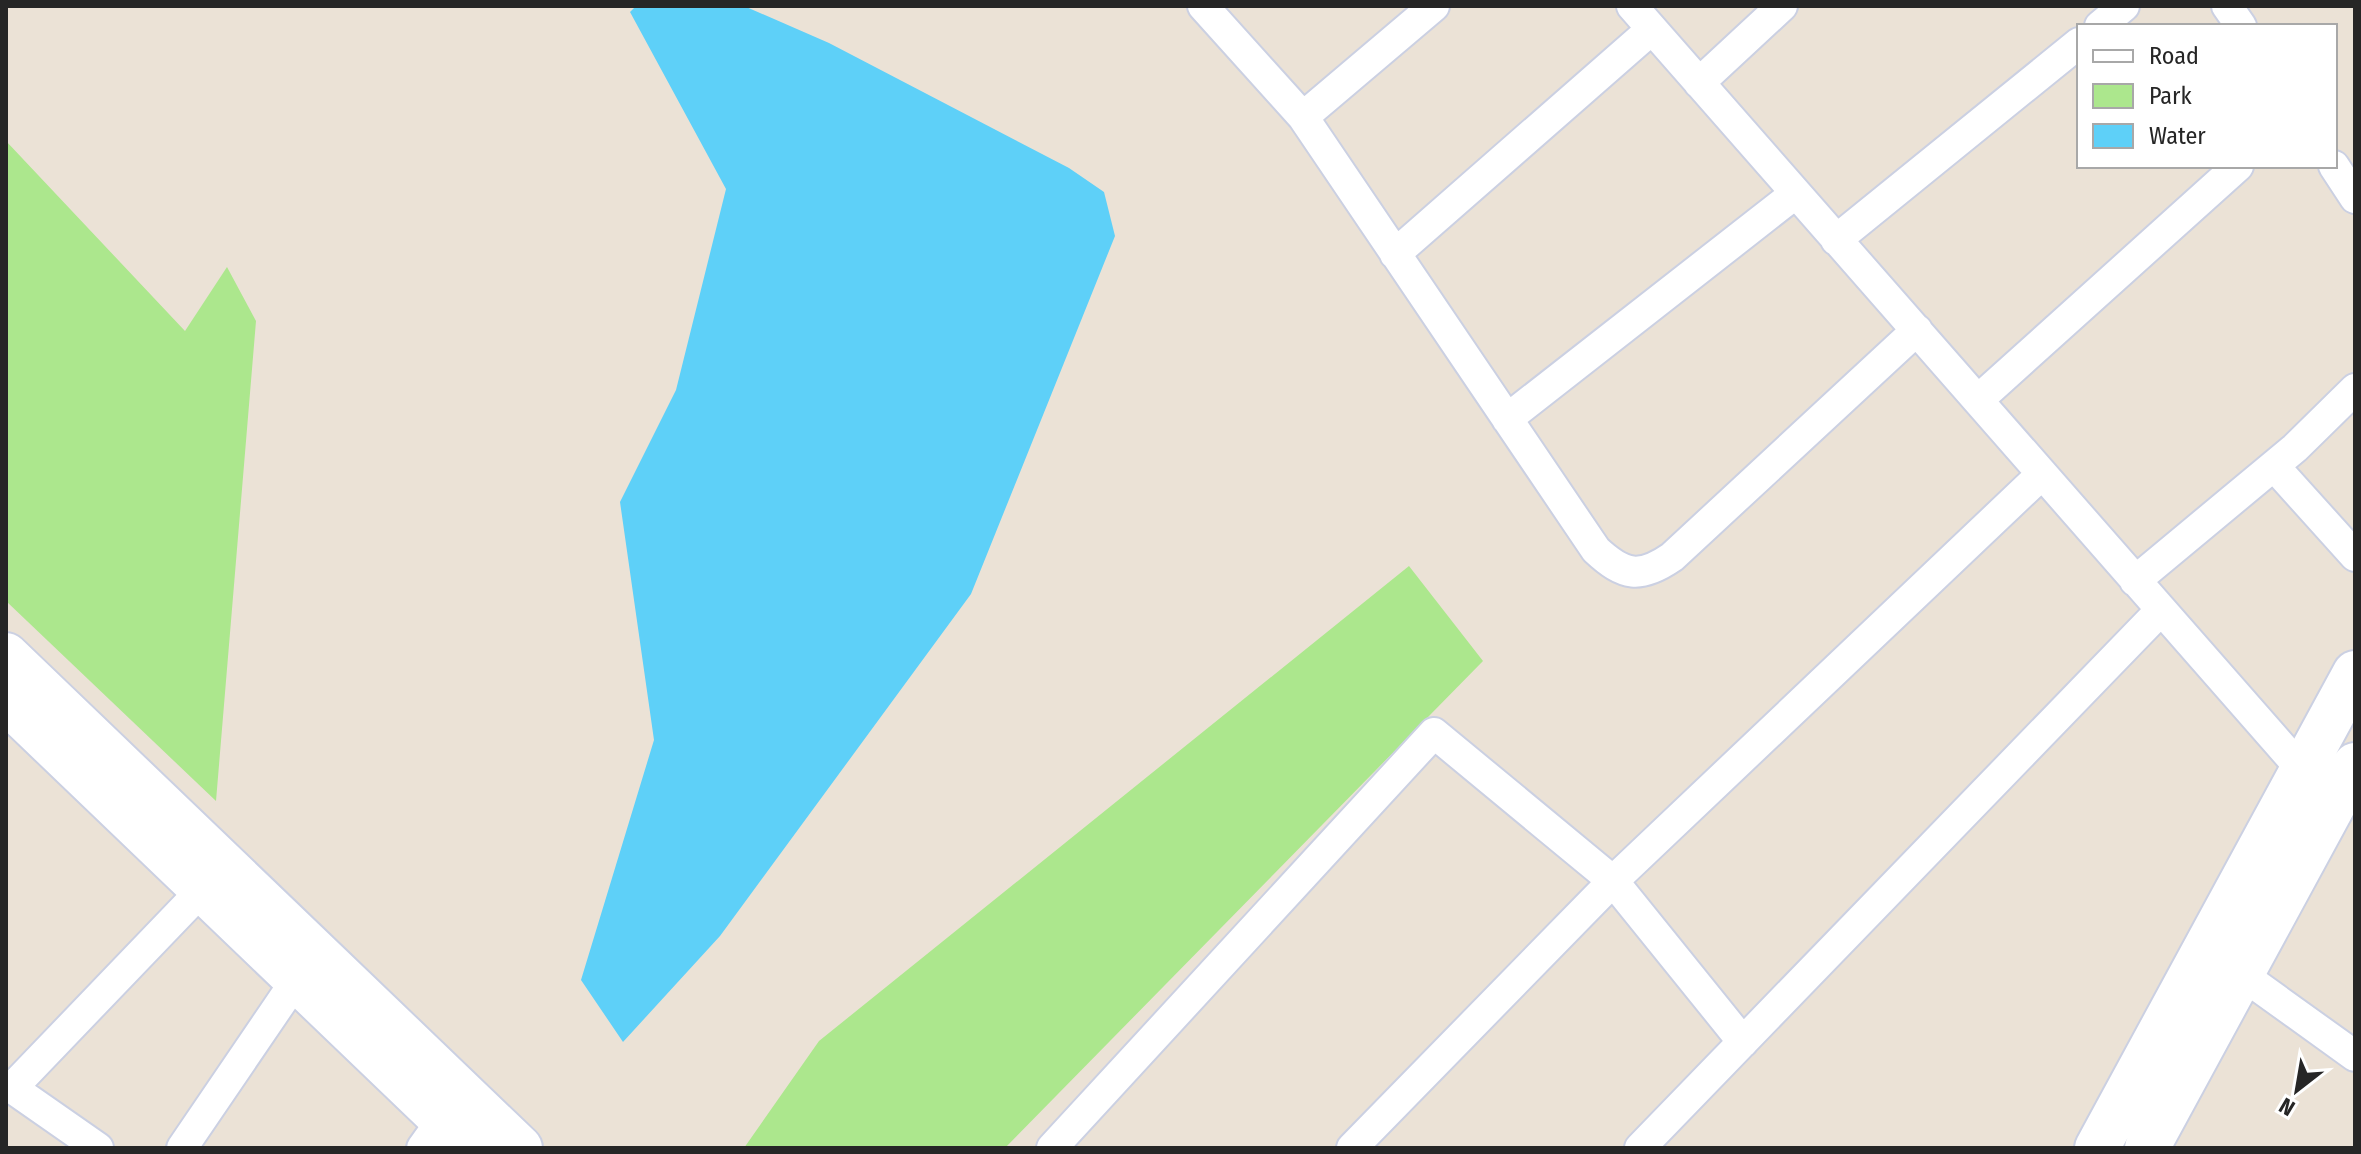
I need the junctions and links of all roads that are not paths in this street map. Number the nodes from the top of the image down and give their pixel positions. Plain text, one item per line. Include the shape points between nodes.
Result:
1 (1203, 6) edge
2 (1434, 6) edge
3 (1632, 6) edge
4 (1782, 6) edge
5 (2124, 6) edge
6 (2227, 6) edge
7 (2102, 24) edge
8 (2240, 24) edge
9 (1652, 29) junction
10 (2077, 45) edge
11 (1699, 83) junction
12 (1303, 117) junction
13 (2236, 168) edge
14 (2335, 168) edge
15 (1796, 193) junction
16 (2355, 198) edge
17 (1836, 240) junction
18 (1395, 254) junction
19 (1917, 330) junction
20 (2355, 389) edge
21 (1978, 400) junction
22 (1507, 419) junction
23 (2274, 466) junction
24 (2042, 474) junction
25 (2355, 556) edge
26 (2135, 581) junction
27 (2161, 610) junction
28 (6, 655) edge
29 (2355, 673) edge
30 (6, 701) edge
31 (2343, 725) edge
32 (2355, 765) edge
33 (2302, 770) junction
34 (1613, 881) junction
35 (203, 889) junction
36 (2241, 974) junction
37 (297, 979) junction
38 (1743, 1042) junction
39 (2355, 1056) edge
40 (445, 1139) edge
41 (98, 1148) edge
42 (182, 1148) edge
43 (520, 1148) edge
44 (1052, 1148) edge
45 (1352, 1148) edge
46 (1640, 1148) edge
47 (2097, 1148) edge
48 (2147, 1148) edge

1 - 12 street
2 - 12 street
3 - 9 street
4 - 11 street
5 - 7 street
6 - 8 street
9 - 11 street
9 - 18 street
10 - 17 street
11 - 15 street
12 - 18 street
13 - 21 street
14 - 16 street
15 - 17 street
15 - 22 street
17 - 19 street
18 - 22 street
19 - 21 street
19 - 22 street via 1654,570 1634,573 1613,565 1596,550
20 - 23 street
21 - 24 street
23 - 25 street
23 - 26 street
24 - 26 street
24 - 34 street
26 - 27 street
27 - 33 street
27 - 38 street
28 - 43 street
29 - 31 street
30 - 35 street
31 - 33 street
32 - 36 street
33 - 47 street
34 - 38 street
34 - 44 street via 1434,733
34 - 45 street
35 - 37 street
35 - 41 street via 12,1088
36 - 39 street
36 - 48 street
37 - 40 street
37 - 42 street
38 - 46 street

